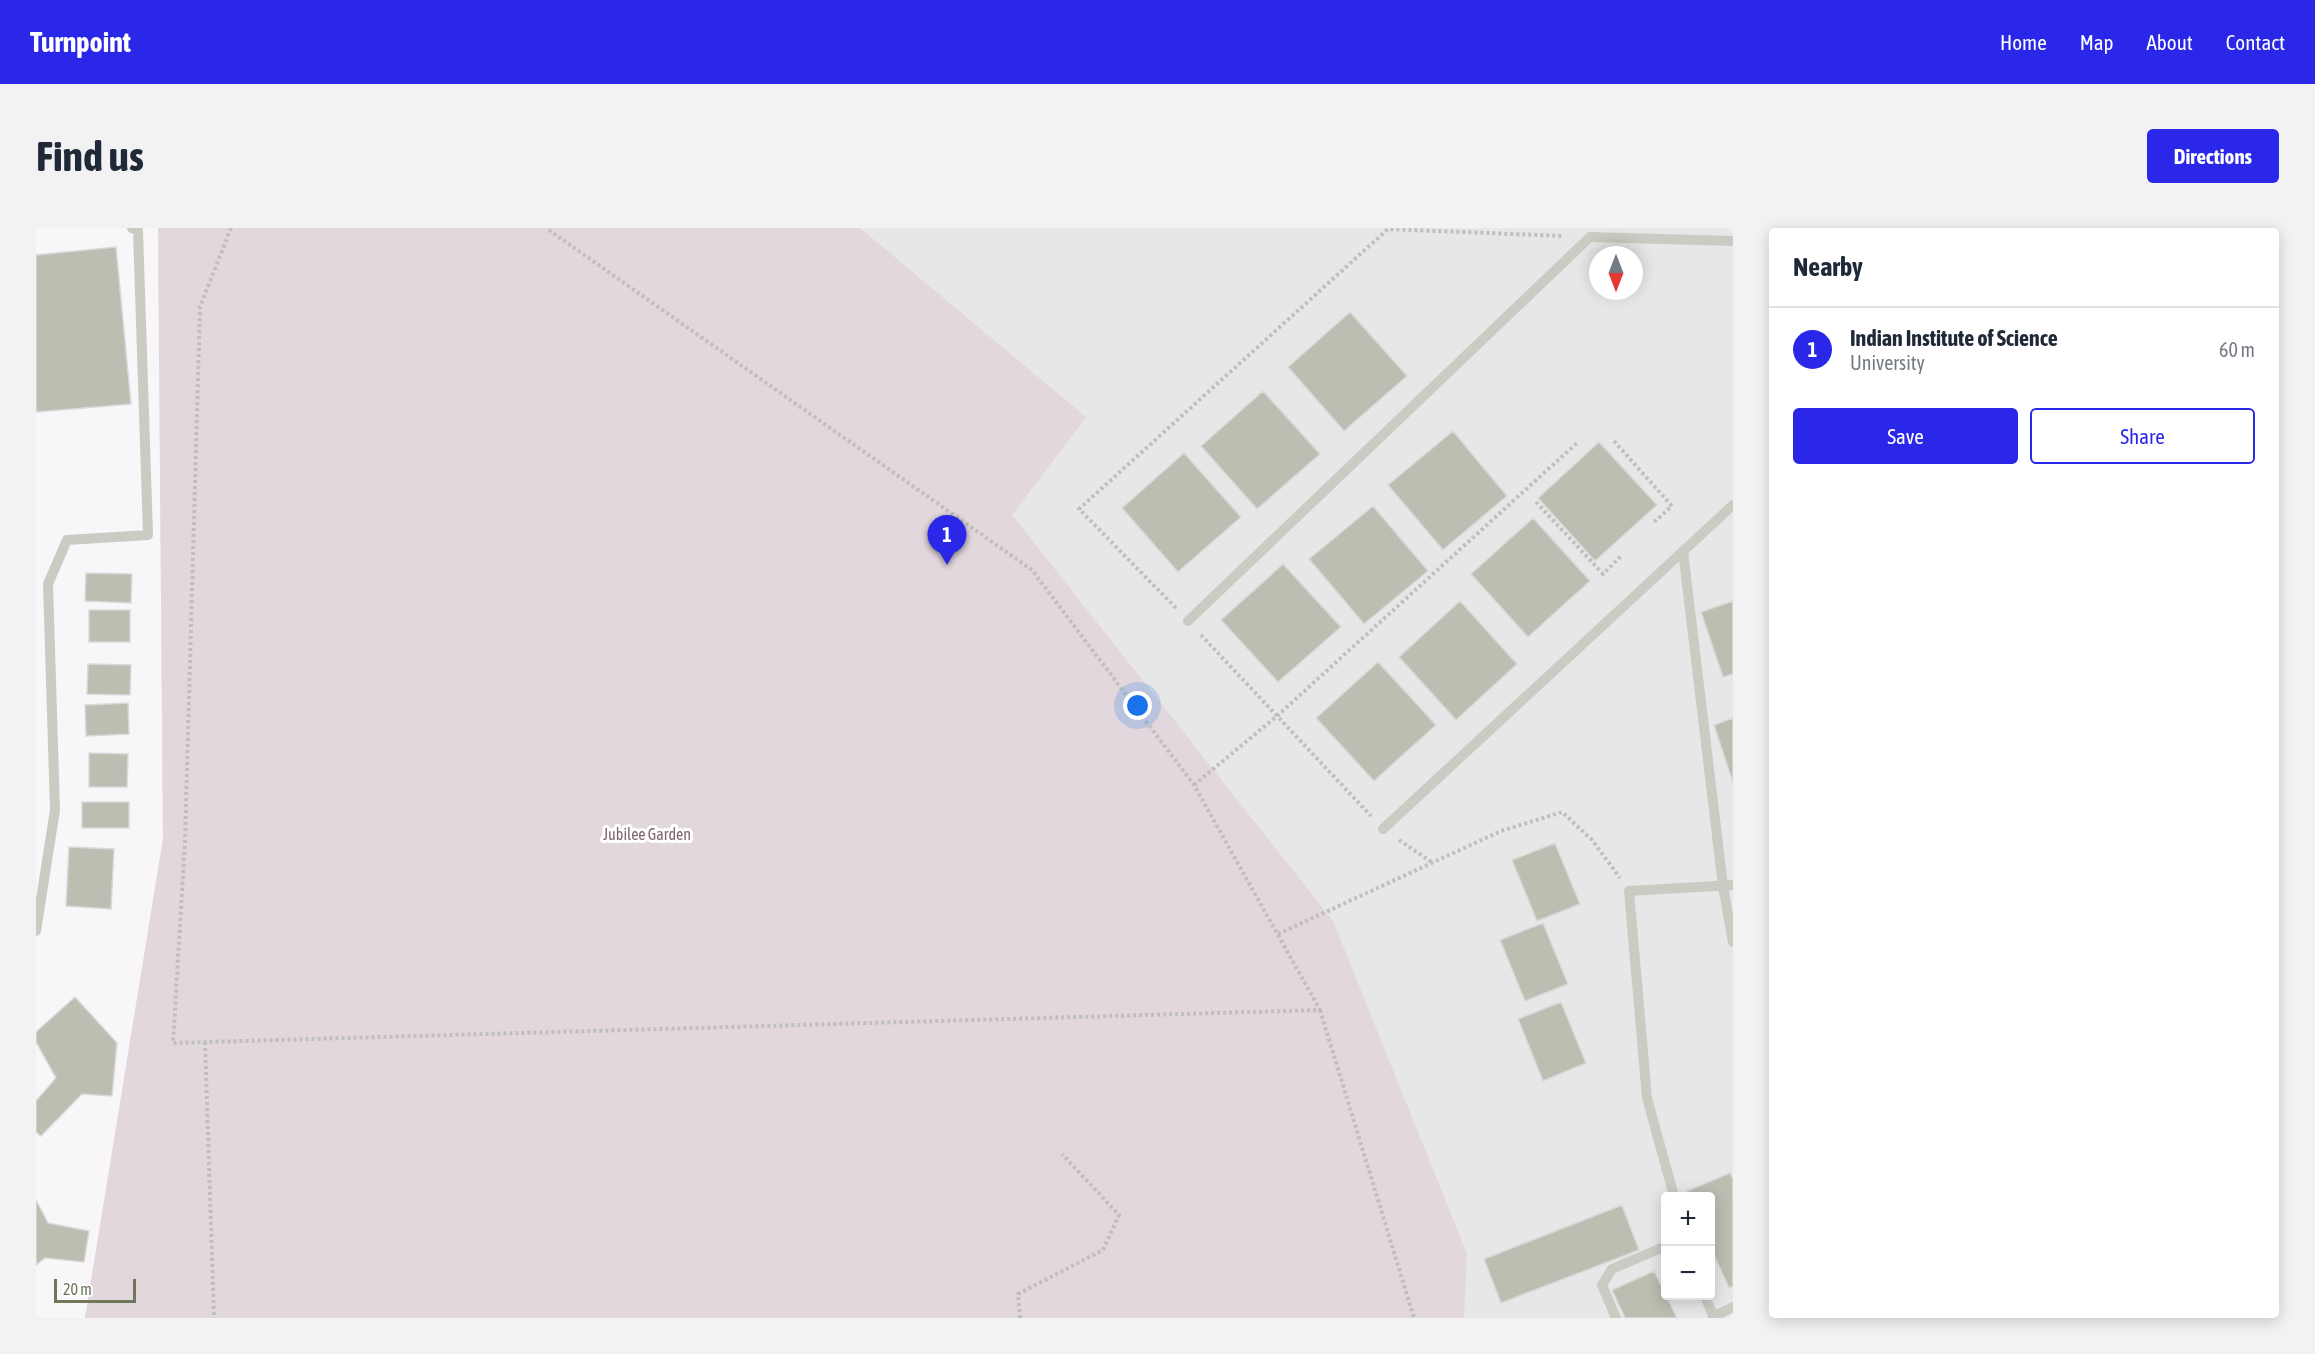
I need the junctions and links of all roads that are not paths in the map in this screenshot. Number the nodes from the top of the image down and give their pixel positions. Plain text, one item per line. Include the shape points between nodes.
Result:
1 (132, 228) edge
2 (1733, 241) edge
3 (1733, 505) edge
4 (1683, 551) junction
5 (1188, 621) road end
6 (1383, 829) road end
7 (1728, 886) edge
8 (36, 931) edge
9 (1733, 942) edge
10 (1673, 1192) edge
11 (1661, 1248) edge
12 (1707, 1300) edge
13 (1733, 1307) edge
14 (1616, 1318) edge
15 (1714, 1318) edge

1 - 8 lane via 138,231 148,535 67,540 48,584 55,810
2 - 5 lane via 1590,237
3 - 4 lane
4 - 6 lane
4 - 7 lane
7 - 9 lane
7 - 10 lane via 1629,891 1647,1098
11 - 14 lane via 1612,1269 1602,1285
12 - 15 lane
13 - 15 lane

